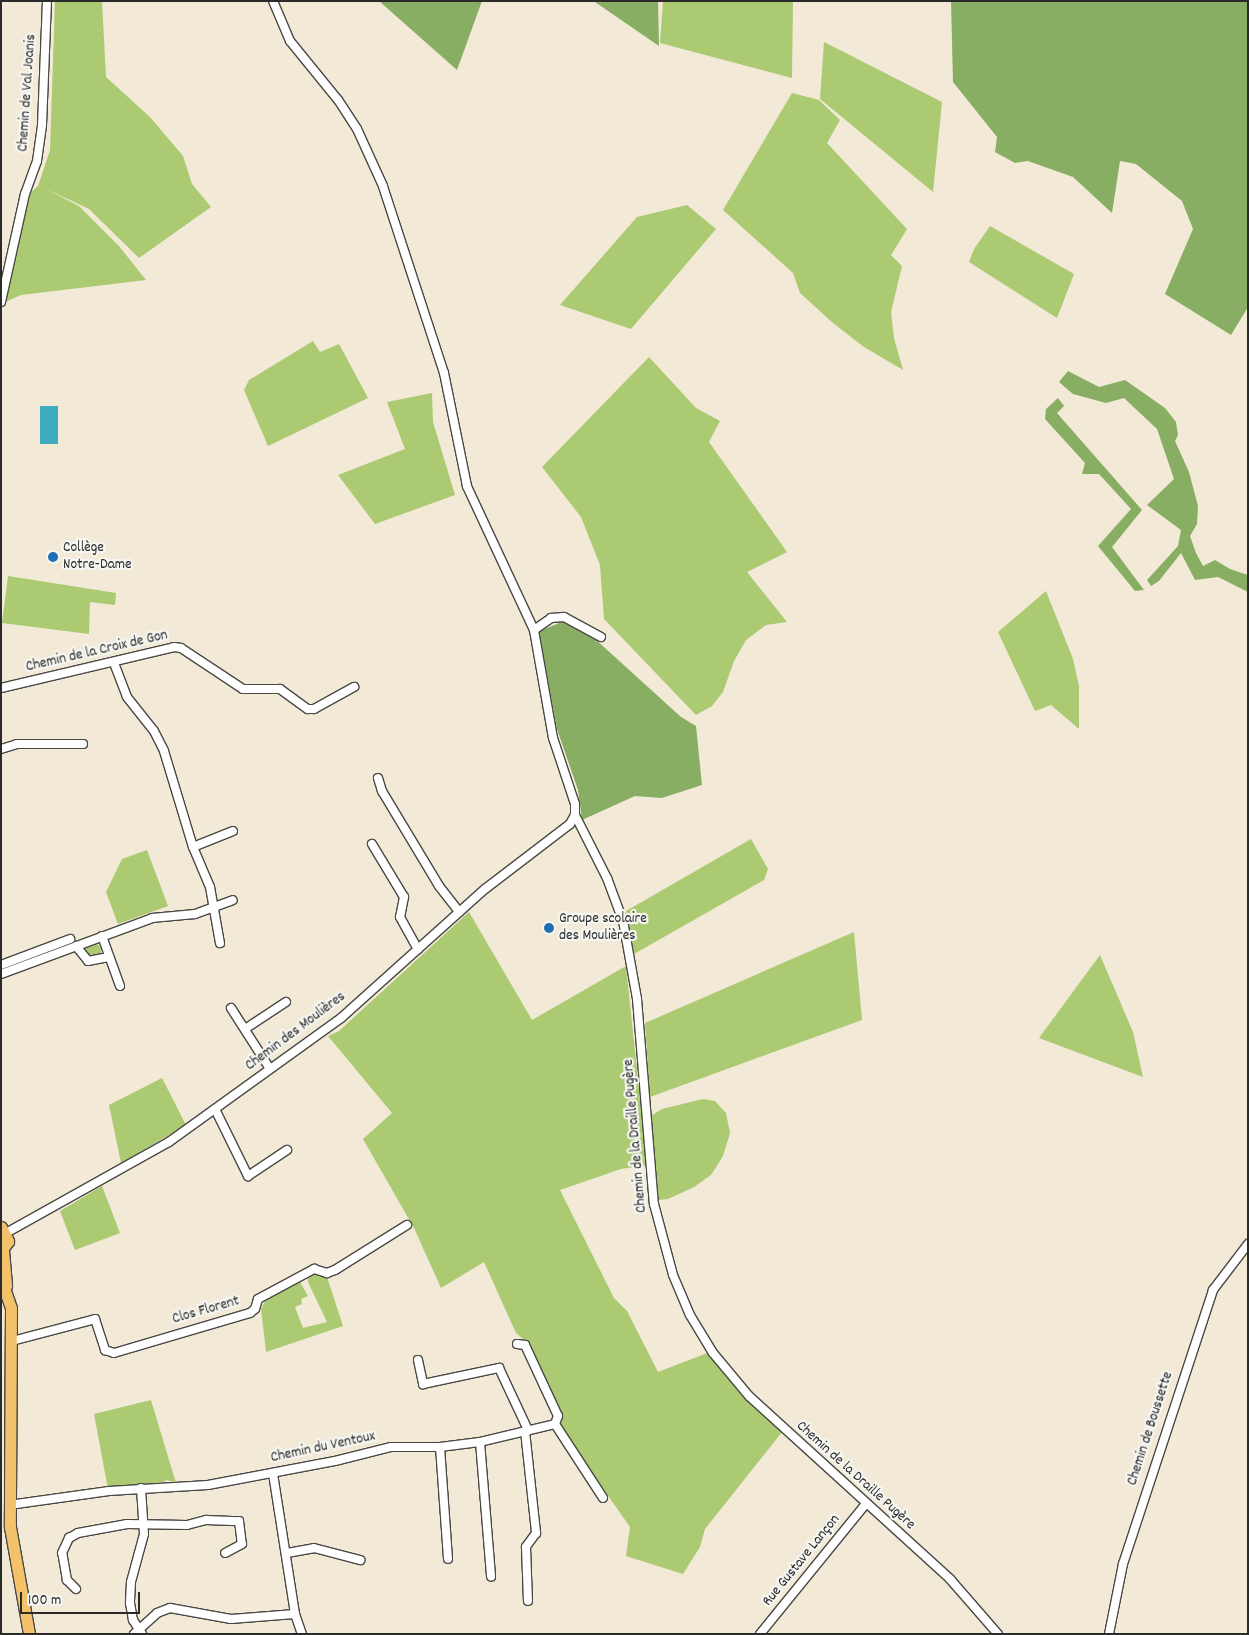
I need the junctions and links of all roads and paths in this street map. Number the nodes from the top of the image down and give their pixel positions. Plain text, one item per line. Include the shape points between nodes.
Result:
1 (47, 1) edge
2 (273, 1) edge
3 (1, 302) edge
4 (534, 630) junction
5 (601, 637) dead end
6 (114, 663) junction
7 (354, 687) dead end
8 (1, 688) edge
9 (83, 744) dead end
10 (1, 749) edge
11 (378, 778) dead end
12 (575, 815) junction
13 (233, 832) dead end
14 (372, 844) dead end
15 (193, 847) junction
16 (233, 900) dead end
17 (212, 910) junction
18 (459, 912) junction
19 (102, 936) junction
20 (70, 939) dead end
21 (220, 943) dead end
22 (76, 946) junction
23 (418, 949) junction
24 (109, 957) junction
25 (1, 965) edge
26 (1, 974) edge
27 (120, 986) dead end
28 (286, 1002) dead end
29 (231, 1008) dead end
30 (244, 1029) junction
31 (270, 1069) junction
32 (215, 1109) junction
33 (287, 1150) dead end
34 (407, 1225) dead end
35 (4, 1230) edge
36 (1248, 1244) edge
37 (2, 1251) edge
38 (4, 1283) edge
39 (12, 1341) junction
40 (517, 1344) dead end
41 (418, 1360) dead end
42 (555, 1424) junction
43 (526, 1431) junction
44 (480, 1442) junction
45 (440, 1447) junction
46 (273, 1474) junction
47 (141, 1488) junction
48 (603, 1498) dead end
49 (9, 1505) junction
50 (865, 1505) junction
51 (144, 1525) junction
52 (225, 1553) dead end
53 (287, 1553) junction
54 (448, 1559) dead end
55 (360, 1560) dead end
56 (491, 1577) dead end
57 (76, 1589) dead end
58 (528, 1601) dead end
59 (295, 1614) junction
60 (138, 1632) edge
61 (29, 1634) edge
62 (302, 1634) edge
63 (760, 1634) edge
64 (998, 1634) edge
65 (1109, 1634) edge

1 - 3 street, Chemin de Val Joanis via 42,125 37,161 23,204
2 - 4 street, Chemin de la Draille Pugère via 290,41 338,100 356,129 383,186 444,373 467,486
4 - 5 street via 551,618 564,617
4 - 12 street, Chemin de la Draille Pugère via 553,738 575,804
6 - 7 street, Chemin de la Croix de Gon via 163,648 181,648 243,689 280,689 308,710
6 - 8 street, Chemin de la Croix de Gon
6 - 15 street via 127,697 154,732 164,752
9 - 10 street via 17,744
11 - 18 street via 382,791 434,878
12 - 18 street, Chemin des Moulières via 570,824
12 - 50 street, Chemin de la Draille Pugère via 607,878 623,922 637,999 654,1204 673,1275 699,1330 730,1373 780,1427
13 - 15 street
14 - 23 street via 404,897 400,917
15 - 17 street via 210,887
16 - 17 street
17 - 19 street via 164,915
17 - 21 street
18 - 23 street, Chemin des Moulières
19 - 22 street
19 - 24 street
20 - 25 street
22 - 24 street via 88,961
22 - 26 street
23 - 31 street, Chemin des Moulières via 341,1018
24 - 27 street
28 - 30 street
29 - 30 street
30 - 31 street
31 - 32 street, Chemin des Moulières
32 - 33 street via 244,1174 251,1176
32 - 35 street, Chemin des Moulières via 169,1142
34 - 39 street, Clos Florent via 335,1270 327,1273 314,1269 258,1299 250,1313 114,1353 105,1350 95,1319
35 - 37 main road via 8,1241
36 - 65 street, Chemin de Boussette via 1213,1290 1122,1564
37 - 38 main road
38 - 39 main road via 11,1308
39 - 49 main road
40 - 42 street via 525,1346 558,1416
41 - 43 street via 424,1384 499,1368
42 - 43 street, Chemin du Ventoux
42 - 48 street
43 - 44 street, Chemin du Ventoux
43 - 58 street via 536,1533 526,1546
44 - 45 street, Chemin du Ventoux
44 - 56 street
45 - 46 street, Chemin du Ventoux via 391,1447
45 - 54 street
46 - 47 street, Chemin du Ventoux via 208,1485
46 - 53 street
47 - 49 street, Chemin du Ventoux
47 - 51 street
49 - 61 main road
50 - 63 street, Rue Gustave Lançon
50 - 64 street, Chemin de la Draille Pugère via 950,1579
51 - 52 street via 187,1525 206,1520 239,1522 242,1544
51 - 57 street via 127,1524 69,1538 62,1553 67,1580
51 - 60 street via 130,1603
53 - 55 street via 314,1548
53 - 59 street
59 - 60 street via 231,1619 170,1608 156,1613
59 - 62 street

